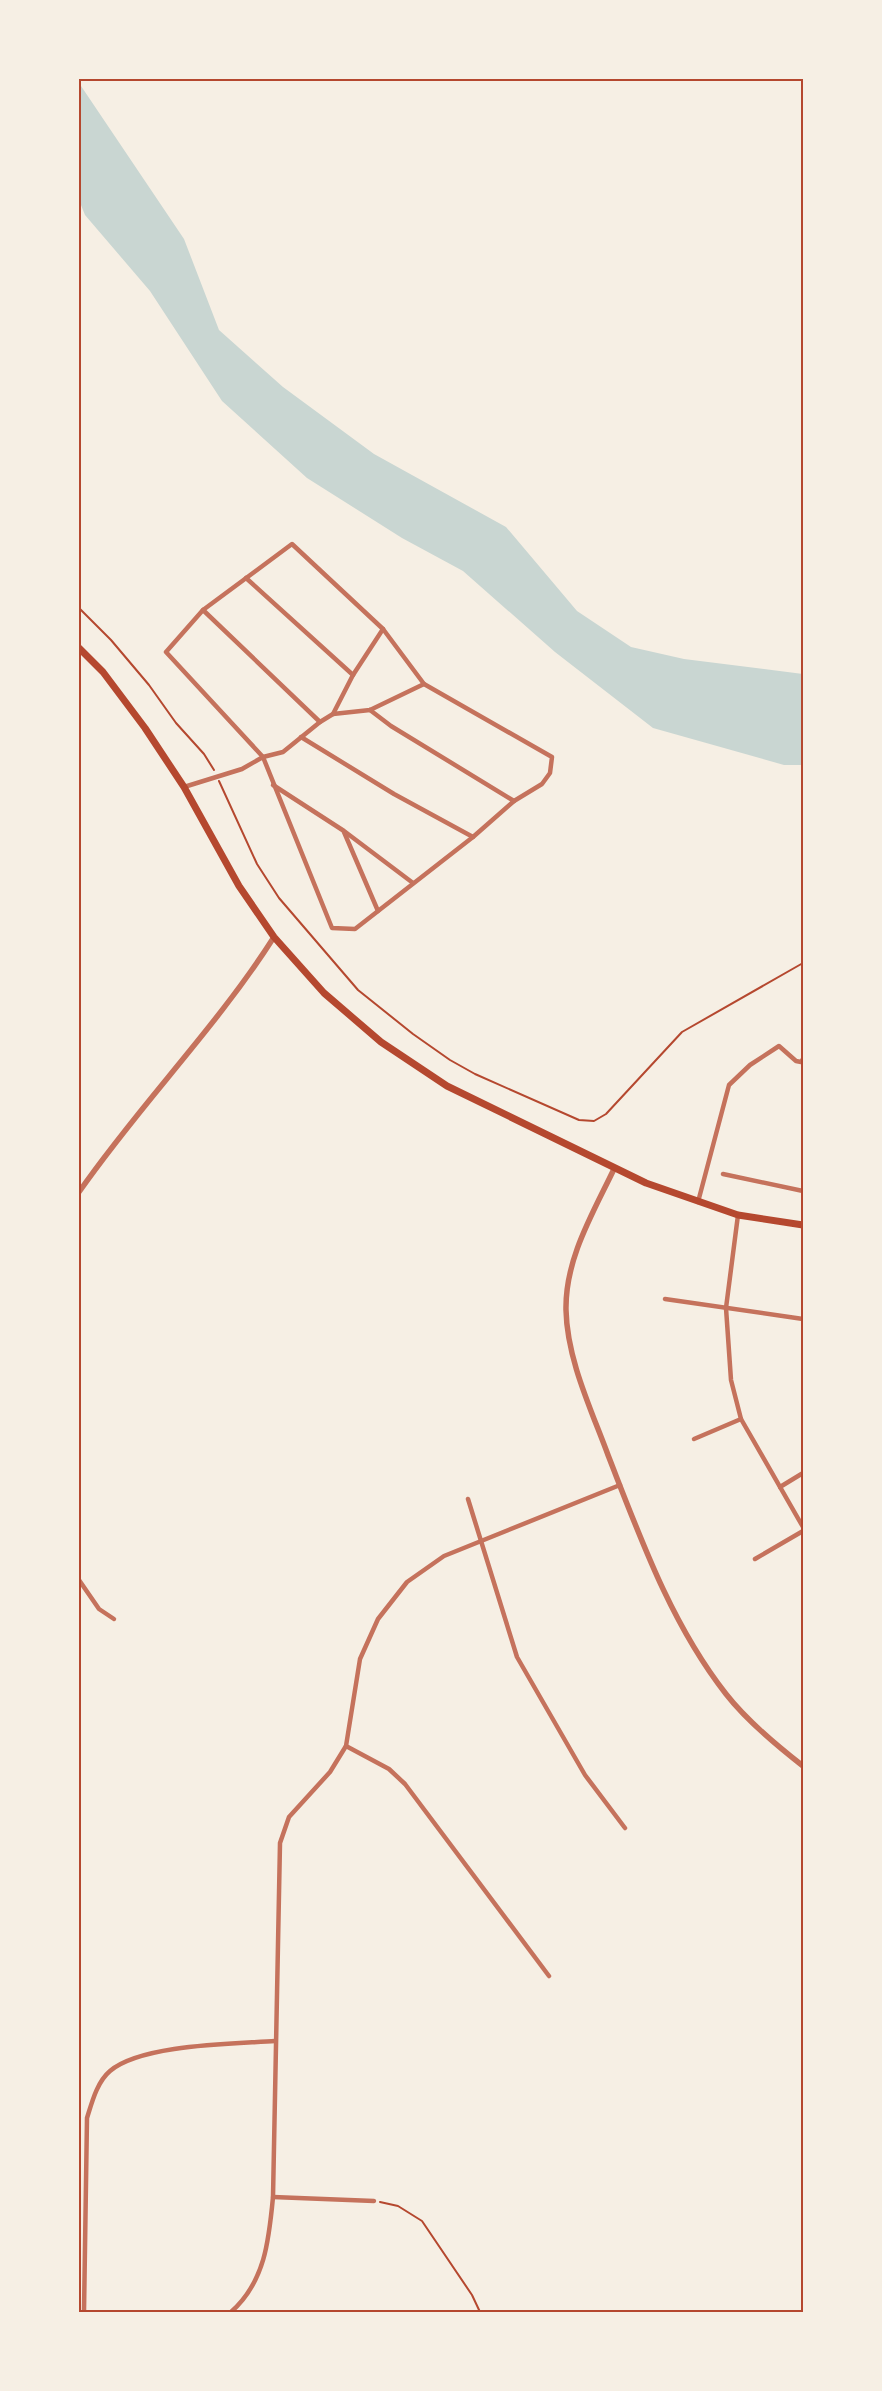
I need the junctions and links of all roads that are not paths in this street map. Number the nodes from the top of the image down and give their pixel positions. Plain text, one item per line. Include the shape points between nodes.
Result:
1 (246, 578) junction
2 (203, 610) junction
3 (383, 629) junction
4 (79, 648) edge
5 (353, 675) junction
6 (424, 684) junction
7 (370, 710) junction
8 (333, 714) junction
9 (320, 722) junction
10 (301, 737) junction
11 (263, 757) junction
12 (272, 784) junction
13 (184, 787) junction
14 (514, 801) junction
15 (344, 830) junction
16 (473, 837) junction
17 (413, 883) junction
18 (378, 912) junction
19 (274, 937) junction
20 (803, 1059) edge
21 (614, 1169) junction
22 (723, 1174) dead end
23 (803, 1191) edge
24 (79, 1192) edge
25 (698, 1202) junction
26 (738, 1215) junction
27 (803, 1224) edge
28 (665, 1299) dead end
29 (726, 1308) junction
30 (803, 1319) edge
31 (741, 1419) junction
32 (694, 1439) dead end
33 (803, 1474) edge
34 (620, 1485) junction
35 (780, 1487) junction
36 (468, 1499) dead end
37 (803, 1527) edge
38 (803, 1531) edge
39 (481, 1540) junction
40 (755, 1559) dead end
41 (79, 1580) edge
42 (114, 1619) dead end
43 (346, 1746) junction
44 (803, 1766) edge
45 (624, 1828) dead end
46 (548, 1976) dead end
47 (275, 2041) junction
48 (273, 2197) junction
49 (374, 2201) road end
50 (84, 2312) edge
51 (231, 2312) edge

1 - 2 street
1 - 3 street via 292,544
1 - 5 street
2 - 9 street
2 - 11 street via 166,652
3 - 5 street
3 - 6 street
4 - 13 main road via 103,672
5 - 8 street
6 - 7 street
6 - 14 street via 552,758 550,773 542,784
7 - 8 street
7 - 14 street
8 - 9 street
9 - 10 street
10 - 11 street via 283,752
10 - 16 street via 394,794
11 - 12 street
11 - 13 street via 242,768
12 - 15 street
12 - 18 street via 332,928 355,929
13 - 19 main road via 239,886
14 - 16 street
15 - 17 street
15 - 18 street
16 - 17 street
17 - 18 street
19 - 21 main road via 324,993 381,1042 447,1086
19 - 24 street via 246,980 109,1149
20 - 25 street via 796,1061 779,1046 750,1065 729,1085
21 - 25 main road
21 - 34 street via 573,1262 566,1310 579,1376
22 - 23 street
25 - 26 main road
26 - 27 main road
26 - 29 street
28 - 29 street
29 - 30 street
29 - 31 street via 731,1380
31 - 32 street
31 - 35 street
33 - 35 street
34 - 39 street
34 - 44 street via 662,1585 712,1675 743,1714
35 - 37 street
36 - 39 street
38 - 40 street
39 - 43 street via 444,1556 407,1582 378,1619 360,1659
39 - 45 street via 517,1656 585,1775
41 - 42 street via 99,1609
43 - 46 street via 389,1769 405,1784
43 - 47 street via 330,1772 289,1816 280,1843
47 - 48 street
47 - 50 street via 181,2047 128,2061 110,2071 94,2093 87,2118
48 - 49 street
48 - 51 street via 268,2247 257,2279

